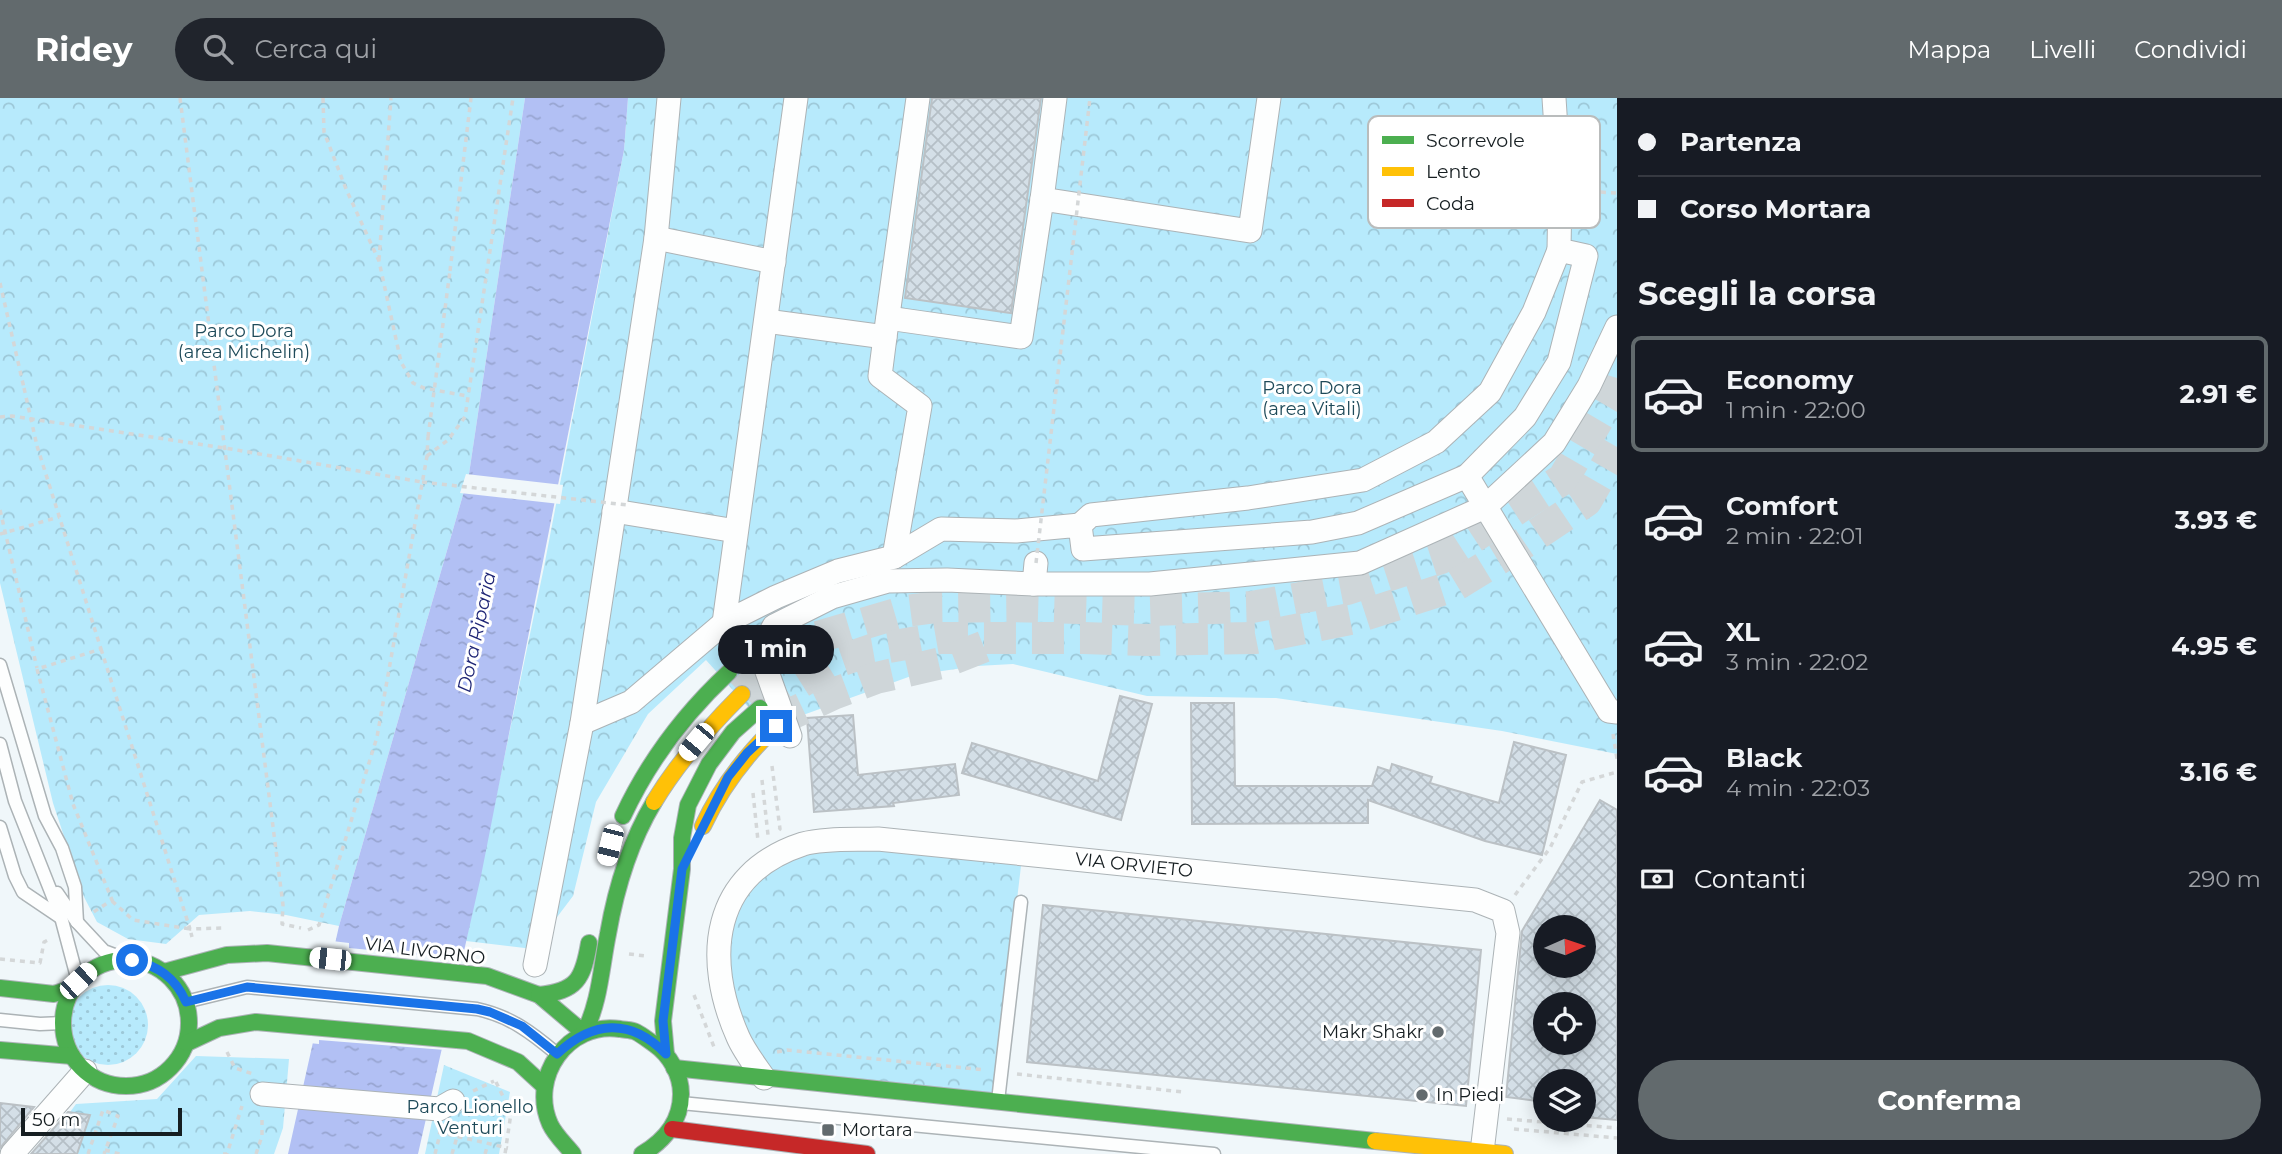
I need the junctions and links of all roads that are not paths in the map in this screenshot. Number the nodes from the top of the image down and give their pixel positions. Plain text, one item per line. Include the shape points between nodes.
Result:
1 (669, 98) edge
2 (796, 98) edge
3 (918, 98) edge
4 (1055, 98) edge
5 (1269, 98) edge
6 (1554, 98) edge
7 (1555, 116) edge
8 (1042, 199) junction
9 (1559, 228) edge
10 (656, 238) junction
11 (1559, 250) junction
12 (774, 262) junction
13 (766, 321) junction
14 (1617, 327) edge
15 (887, 328) junction
16 (1467, 476) junction
17 (1485, 507) junction
18 (621, 508) junction
19 (1080, 525) junction
20 (736, 531) junction
21 (894, 557) junction
22 (724, 623) junction
23 (0, 652) edge
24 (0, 665) edge
25 (729, 672) dead end
26 (742, 694) tunnel mouth
27 (760, 708) tunnel mouth
28 (1617, 712) edge
29 (582, 723) junction
30 (783, 731) joint
31 (0, 744) edge
32 (0, 827) edge
33 (615, 833) dead end
34 (682, 869) junction
35 (47, 879) junction
36 (1021, 902) dead end
37 (61, 917) junction
38 (77, 922) junction
39 (592, 924) dead end
40 (128, 960) junction
41 (535, 965) dead end
42 (164, 972) junction
43 (77, 984) junction
44 (0, 988) edge
45 (539, 995) junction
46 (186, 1002) junction
47 (0, 1020) edge
48 (63, 1023) junction
49 (584, 1033) junction
50 (187, 1043) junction
51 (0, 1050) edge
52 (557, 1054) junction
53 (670, 1061) junction
54 (79, 1064) junction
55 (764, 1078) junction
56 (542, 1084) junction
57 (253, 1087) road end
58 (453, 1101) dead end
59 (998, 1101) junction
60 (681, 1103) junction
61 (549, 1122) junction
62 (672, 1129) junction
63 (541, 1147) dead end
64 (1493, 1153) edge
65 (12, 1154) edge
66 (573, 1154) edge
67 (642, 1154) edge
68 (867, 1154) edge
69 (1214, 1154) edge

1 - 10 street
2 - 12 street
3 - 15 street
4 - 8 street
5 - 8 street via 1250,230
6 - 7 street
8 - 15 street via 1021,337
9 - 11 street
10 - 12 street
10 - 18 street
11 - 16 street via 1586,256 1559,362 1525,417
11 - 19 street via 1534,312 1490,392 1436,442 1363,480 1091,515
12 - 13 street
13 - 15 street
13 - 20 street
14 - 17 street via 1589,386 1554,443
15 - 21 street via 880,376 920,407
16 - 17 street
16 - 19 street via 1358,523 1312,531 1083,549
17 - 28 street via 1609,711
17 - 30 street via 1360,563 1150,584 1035,574 888,581 832,597 774,626 760,653
18 - 20 street
18 - 29 street
19 - 21 street via 1016,531 941,529
20 - 22 street
21 - 22 street via 838,571
22 - 29 street via 631,702
23 - 24 lane
24 - 38 lane via 45,816 75,887
25 - 33 main road via 667,737 638,783
26 - 49 main road via 682,759 647,811 615,898 597,1007
27 - 34 main road via 733,732 709,764 688,805
29 - 41 street
30 - 34 main road via 747,753 728,777
31 - 35 lane via 15,801
32 - 37 lane via 23,892
34 - 53 main road via 663,1021
35 - 37 lane
35 - 38 lane
36 - 59 lane
37 - 43 lane
38 - 40 lane via 104,951
39 - 45 main road via 582,978 567,990
40 - 42 main road
40 - 43 main road via 98,967
42 - 45 main road, VIA LIVORNO via 235,954 267,953 487,976
42 - 46 main road
43 - 44 main road via 54,995
43 - 48 main road
45 - 49 main road, VIA LIVORNO
46 - 50 main road via 190,1016
46 - 52 lane via 247,987 477,1009 522,1026
47 - 48 lane
48 - 54 main road via 65,1038
49 - 52 main road
49 - 53 main road via 622,1028 656,1044
50 - 54 main road via 175,1064 148,1083 115,1085 99,1080
50 - 56 main road via 219,1028 267,1022 468,1041 518,1062
51 - 54 main road
52 - 56 main road
53 - 55 main road
53 - 60 main road via 680,1084
54 - 65 street
55 - 59 main road
55 - 64 street, VIA ORVIETO via 739,1040 726,1009 718,950 723,921 733,894 751,874 775,856 806,843 878,839 1475,900 1503,911 1508,933 1485,1118
56 - 61 main road
57 - 58 street via 439,1109
59 - 64 main road
60 - 62 main road
60 - 69 lane
61 - 63 main road
61 - 66 main road
62 - 67 main road
62 - 68 main road

